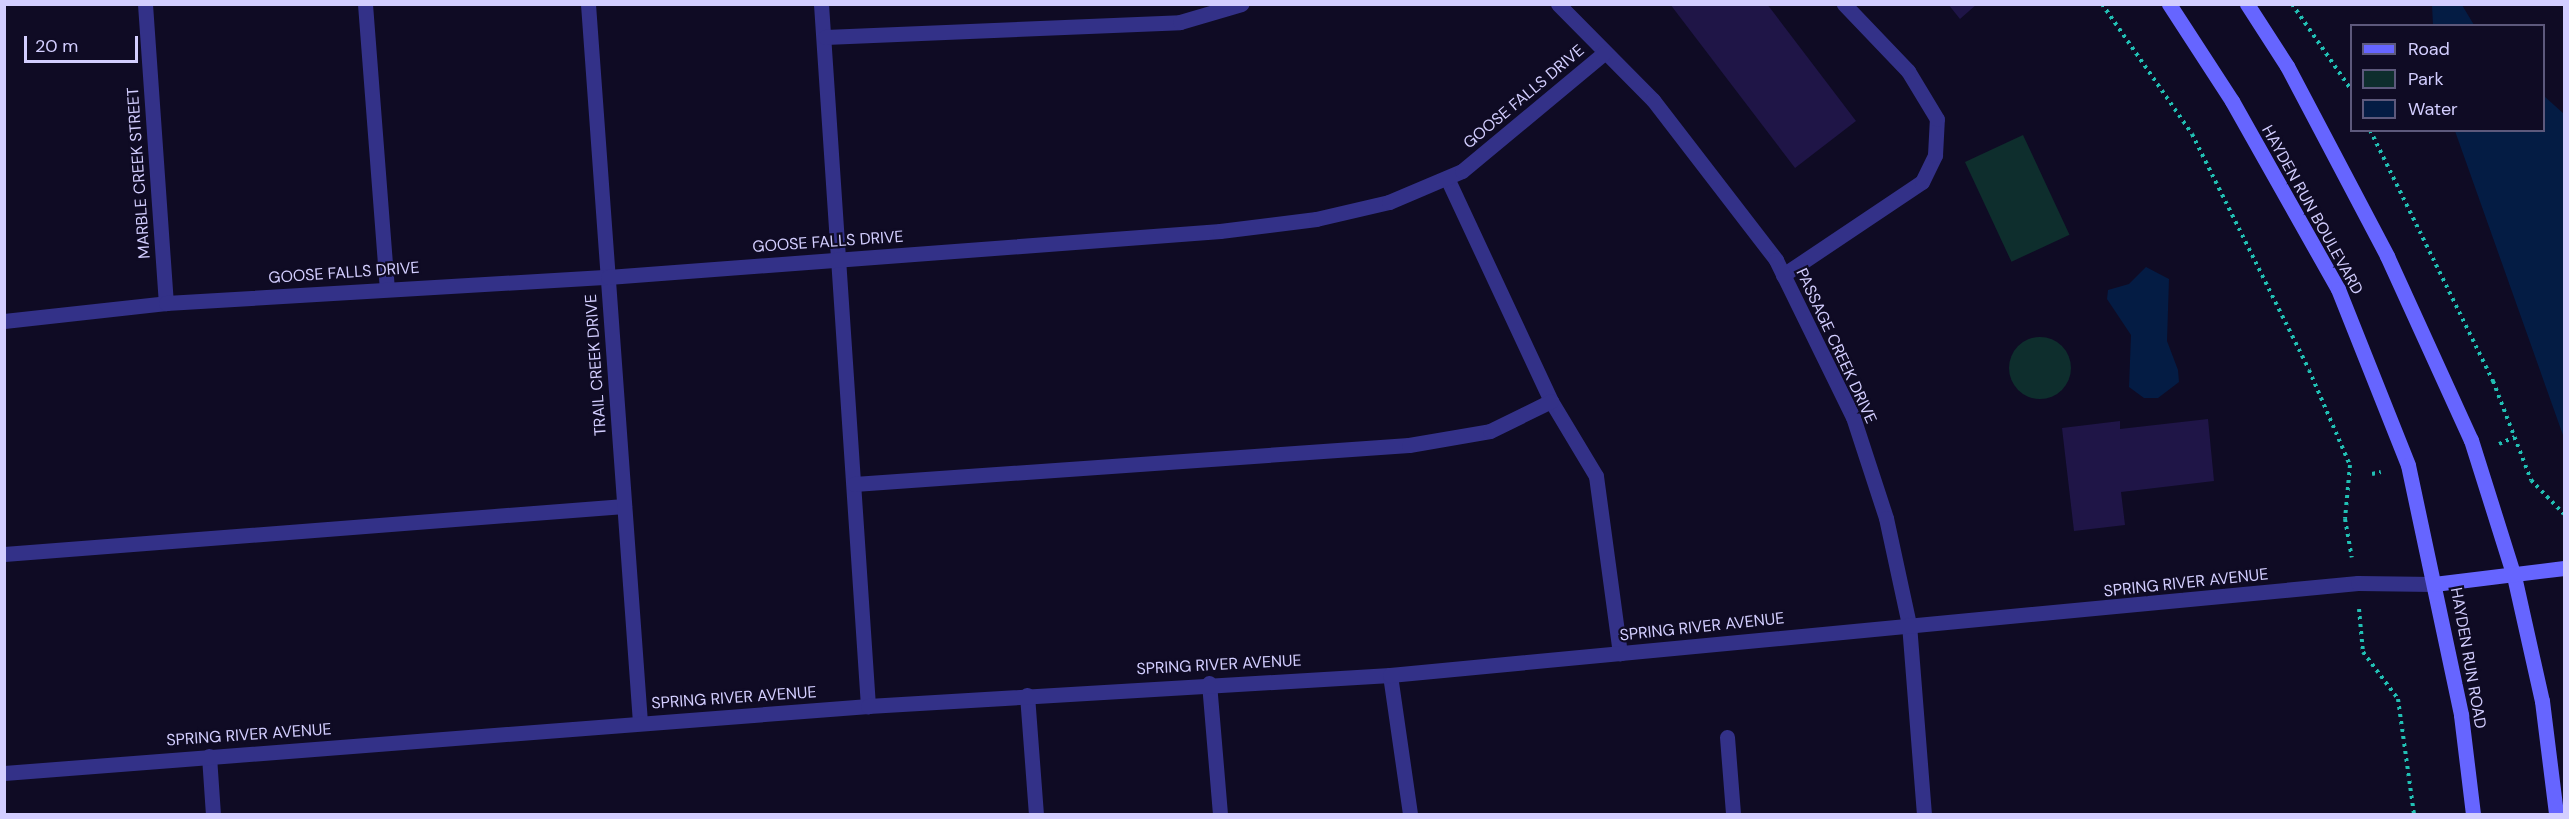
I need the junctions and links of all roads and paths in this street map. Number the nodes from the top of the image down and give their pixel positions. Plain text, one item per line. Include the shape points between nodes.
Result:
1 (145, 4) edge
2 (365, 4) edge
3 (588, 4) edge
4 (821, 4) edge
5 (1240, 4) edge
6 (1558, 4) edge
7 (1844, 4) edge
8 (2102, 4) edge
9 (2169, 4) edge
10 (2247, 4) edge
11 (2292, 4) edge
12 (825, 37) junction
13 (1604, 53) junction
14 (2350, 89) edge
15 (2371, 132) edge
16 (1447, 178) junction
17 (840, 259) junction
18 (1783, 275) junction
19 (608, 277) junction
20 (387, 288) junction
21 (166, 303) junction
22 (4, 321) edge
23 (1551, 401) junction
24 (2515, 437) junction
25 (2475, 453) junction
26 (2408, 465) junction
27 (2372, 474) dead end
28 (854, 484) junction
29 (624, 506) junction
30 (2565, 514) edge
31 (2348, 539) dead end
32 (4, 554) edge
33 (2565, 568) edge
34 (2514, 576) junction
35 (2434, 584) junction
36 (1909, 624) junction
37 (2361, 631) dead end
38 (1620, 653) junction
39 (1390, 675) junction
40 (1209, 683) junction
41 (1027, 695) junction
42 (868, 706) junction
43 (640, 723) junction
44 (1727, 737) dead end
45 (209, 756) junction
46 (4, 773) edge
47 (213, 814) edge
48 (1036, 814) edge
49 (1220, 814) edge
50 (1410, 814) edge
51 (1733, 814) edge
52 (1924, 814) edge
53 (2414, 814) edge
54 (2473, 814) edge
55 (2556, 814) edge

1 - 21 street, MARBLE CREEK STREET
2 - 20 street
3 - 19 street, TRAIL CREEK DRIVE
4 - 12 street
5 - 12 street via 1180,22
6 - 13 street, PASSAGE CREEK DRIVE
7 - 18 street via 1908,71 1936,119 1935,155 1922,182
8 - 31 path via 2192,134 2309,370 2350,465
9 - 26 main road, HAYDEN RUN BOULEVARD via 2232,101 2338,289
10 - 25 main road via 2287,66 2387,256
11 - 14 path
12 - 17 street
13 - 16 street, GOOSE FALLS DRIVE via 1527,123
13 - 18 street, PASSAGE CREEK DRIVE via 1653,100
15 - 24 path
16 - 17 street, GOOSE FALLS DRIVE via 1389,202 1316,219
16 - 23 street
17 - 19 street, GOOSE FALLS DRIVE
17 - 28 street
18 - 36 street, PASSAGE CREEK DRIVE via 1853,417 1886,518
19 - 20 street, GOOSE FALLS DRIVE
19 - 29 street, TRAIL CREEK DRIVE
20 - 21 street, GOOSE FALLS DRIVE
21 - 22 street, GOOSE FALLS DRIVE
23 - 28 street via 1490,431 1409,445
23 - 38 street via 1596,476
24 - 25 path
24 - 30 path via 2531,480
25 - 34 main road
26 - 27 path
26 - 35 main road, HAYDEN RUN BOULEVARD
28 - 42 street
29 - 32 street
29 - 43 street, TRAIL CREEK DRIVE
33 - 34 main road, HAYDEN RUN ROAD
34 - 35 main road, HAYDEN RUN ROAD
34 - 55 main road via 2542,701
35 - 36 street, SPRING RIVER AVENUE via 2358,583 2019,619
35 - 54 main road, HAYDEN RUN ROAD via 2461,715
36 - 38 street, SPRING RIVER AVENUE
36 - 52 street, PASSAGE CREEK DRIVE
37 - 53 path via 2363,652 2398,699
38 - 39 street, SPRING RIVER AVENUE
39 - 40 street, SPRING RIVER AVENUE
39 - 50 street
40 - 41 street, SPRING RIVER AVENUE
40 - 49 street
41 - 42 street, SPRING RIVER AVENUE
41 - 48 street
42 - 43 street, SPRING RIVER AVENUE
43 - 45 street, SPRING RIVER AVENUE
44 - 51 street
45 - 46 street, SPRING RIVER AVENUE
45 - 47 street

